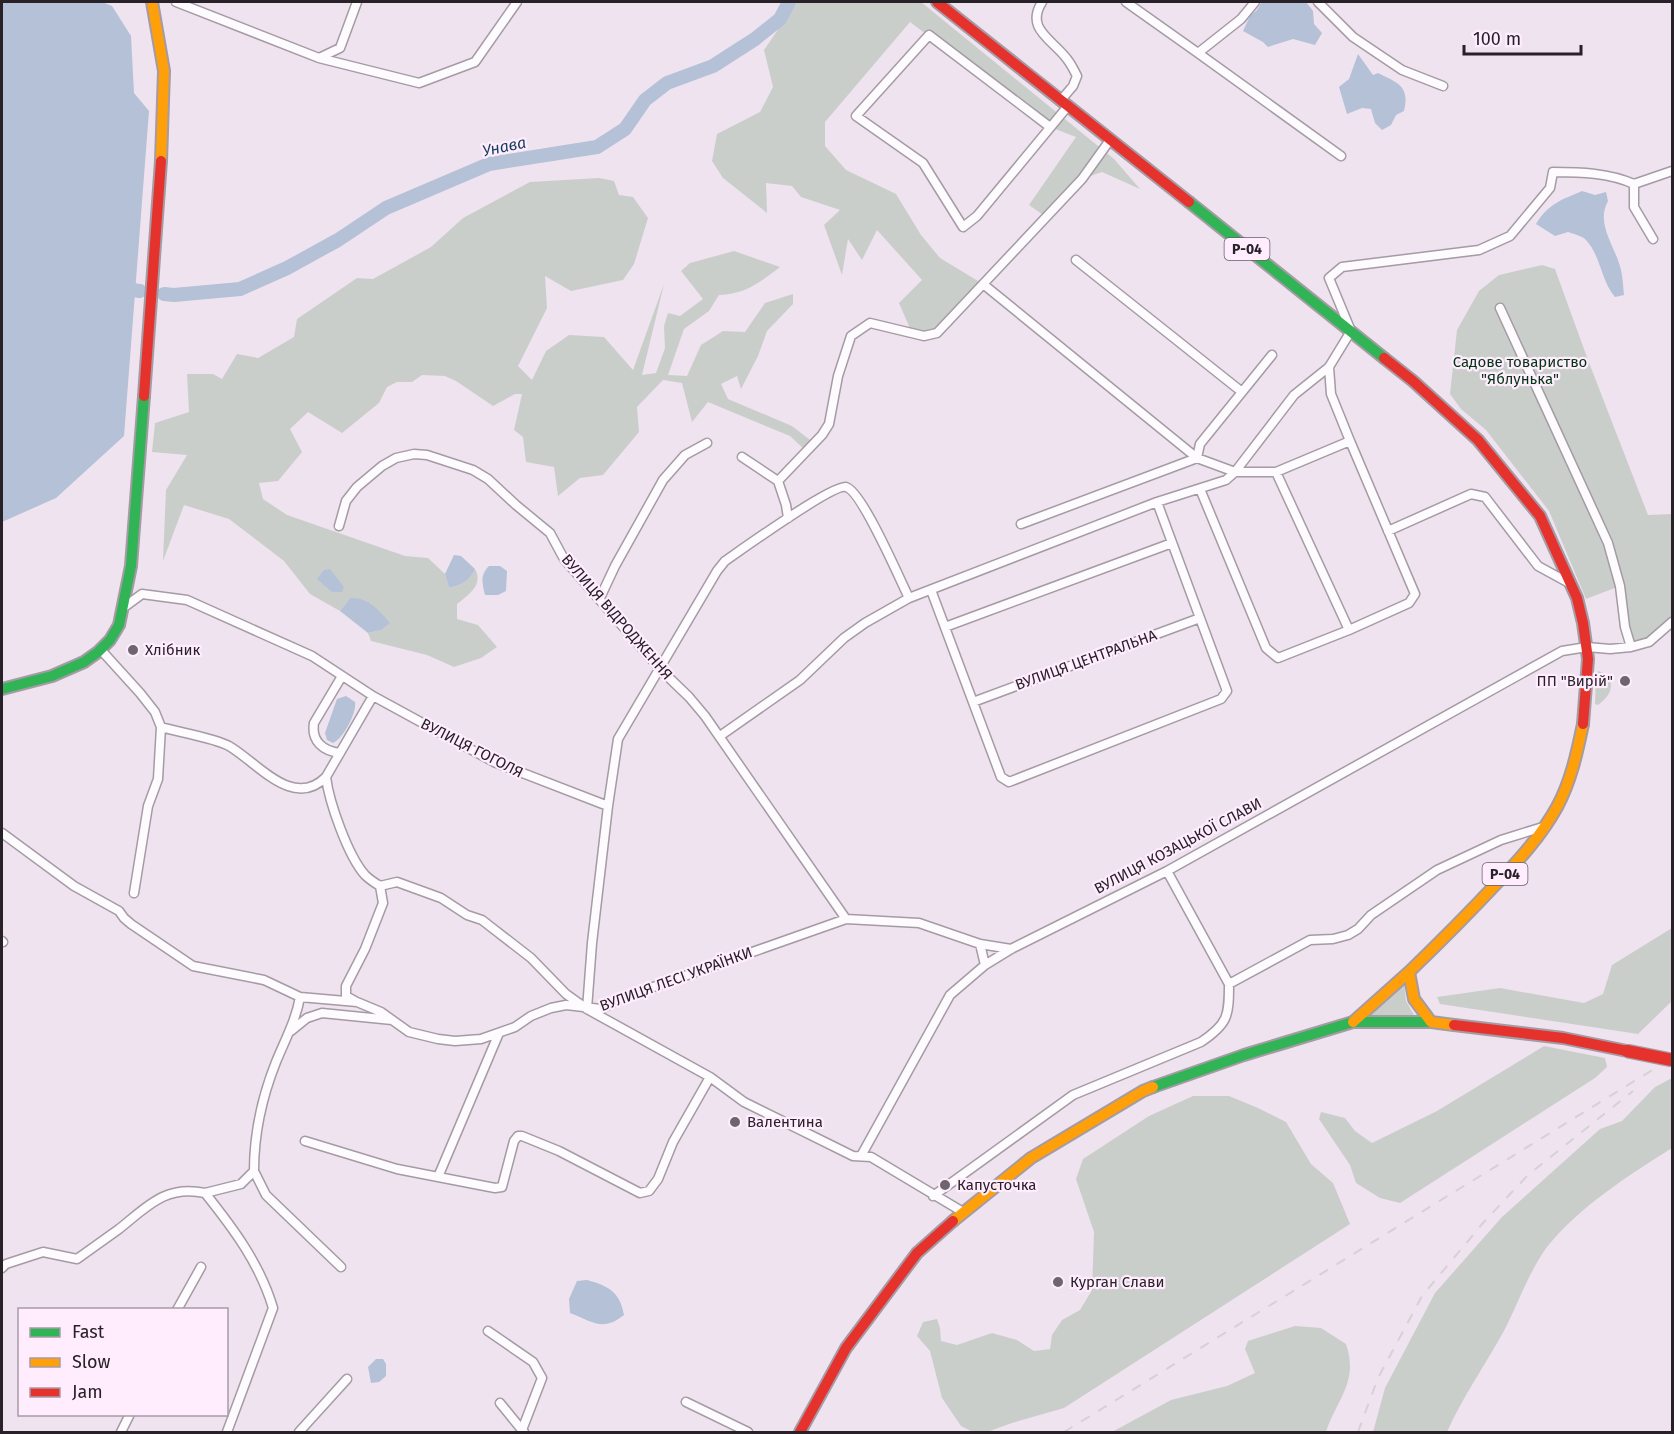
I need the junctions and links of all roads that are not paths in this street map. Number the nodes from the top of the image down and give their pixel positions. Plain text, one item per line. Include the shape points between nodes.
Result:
1 (152, 2) edge
2 (176, 2) edge
3 (357, 2) edge
4 (517, 2) edge
5 (937, 2) edge
6 (1042, 2) edge
7 (1126, 2) edge
8 (1255, 2) edge
9 (1318, 2) edge
10 (1198, 53) junction
11 (319, 58) junction
12 (1443, 86) dead end
13 (1064, 103) junction
14 (1050, 128) junction
15 (1110, 140) junction
16 (1341, 156) dead end
17 (1672, 171) edge
18 (1634, 184) junction
19 (1653, 239) dead end
20 (1076, 260) dead end
21 (983, 284) junction
22 (1500, 308) dead end
23 (1351, 332) junction
24 (1272, 355) dead end
25 (1329, 367) junction
26 (1242, 392) junction
27 (1350, 441) junction
28 (707, 443) dead end
29 (742, 457) dead end
30 (1197, 459) junction
31 (1235, 472) junction
32 (1276, 472) junction
33 (778, 481) junction
34 (1200, 489) junction
35 (1157, 502) junction
36 (788, 519) junction
37 (1021, 525) dead end
38 (339, 526) dead end
39 (1388, 531) junction
40 (1172, 543) junction
41 (1570, 583) junction
42 (928, 591) junction
43 (600, 598) junction
44 (909, 598) junction
45 (123, 608) junction
46 (1200, 618) junction
47 (1672, 622) edge
48 (945, 627) junction
49 (1348, 630) junction
50 (1587, 647) junction
51 (1631, 647) junction
52 (101, 651) junction
53 (660, 669) junction
54 (342, 676) junction
55 (2, 689) edge
56 (373, 696) junction
57 (973, 702) junction
58 (161, 727) junction
59 (720, 736) junction
60 (340, 753) junction
61 (326, 777) junction
62 (608, 806) junction
63 (1546, 826) junction
64 (2, 833) edge
65 (1167, 872) junction
66 (380, 886) junction
67 (134, 893) dead end
68 (846, 919) junction
69 (980, 944) junction
70 (1011, 949) junction
71 (986, 965) junction
72 (1409, 972) junction
73 (1229, 984) junction
74 (300, 997) junction
75 (357, 1002) junction
76 (587, 1009) junction
77 (392, 1020) junction
78 (1353, 1022) junction
79 (1431, 1022) junction
80 (290, 1031) junction
81 (499, 1033) junction
82 (1672, 1060) edge
83 (711, 1077) junction
84 (305, 1141) dead end
85 (861, 1156) junction
86 (254, 1171) junction
87 (438, 1177) junction
88 (206, 1193) junction
89 (933, 1196) junction
90 (963, 1212) junction
91 (201, 1267) dead end
92 (2, 1268) edge
93 (341, 1268) dead end
94 (178, 1308) edge
95 (488, 1331) dead end
96 (346, 1380) dead end
97 (686, 1402) dead end
98 (500, 1403) dead end
99 (129, 1416) edge
100 (523, 1431) edge
101 (121, 1432) edge
102 (227, 1432) edge
103 (299, 1432) edge
104 (748, 1432) edge
105 (800, 1432) edge

1 - 45 main road via 164,71 163,110 131,566
2 - 11 street
3 - 11 street via 340,48
4 - 11 street via 475,62 419,83
5 - 13 main road, Р-04
6 - 13 street via 1036,12 1037,27 1068,60 1077,76
7 - 10 street
8 - 10 street
9 - 12 street via 1353,37 1402,70
10 - 16 street
13 - 14 street
13 - 15 main road, Р-04
14 - 14 street via 977,216 963,227 923,163 856,116 929,35
15 - 21 street via 1082,178
15 - 23 main road, Р-04
17 - 18 street
18 - 19 street via 1634,207
18 - 23 street via 1621,178 1553,172 1550,188 1510,236 1479,250 1342,267 1329,278
20 - 26 street
21 - 30 street
21 - 33 street via 937,333 924,336 870,323 851,336 829,424
22 - 51 street via 1608,543
23 - 25 street
23 - 41 main road, Р-04 via 1478,440 1540,516
24 - 26 street
25 - 27 street via 1331,394
25 - 31 street via 1294,395
26 - 30 street via 1200,444
27 - 32 street
27 - 39 street
28 - 43 street via 685,455 663,480
29 - 33 street
30 - 31 street
30 - 37 street
31 - 32 street
31 - 34 street via 1226,480
32 - 49 street
33 - 36 street
34 - 35 street
34 - 49 street via 1266,648 1278,658
35 - 40 street
35 - 42 street
36 - 44 street via 837,489 852,490
36 - 53 street via 725,561
38 - 43 street, ВУЛИЦЯ ВІДРОДЖЕННЯ via 346,501 382,466 414,454 440,458 488,479 535,519 550,533 564,559
39 - 41 street via 1471,494 1485,497 1538,566
39 - 49 street via 1415,594 1409,603
40 - 46 street
40 - 48 street
41 - 50 main road, Р-04
42 - 44 street
42 - 48 street
43 - 53 street, ВУЛИЦЯ ВІДРОДЖЕННЯ
44 - 59 street via 865,622 800,680
45 - 52 main road via 119,625
45 - 54 street, ВУЛИЦЯ ГОГОЛЯ via 142,594 188,600 312,656
46 - 57 street, ВУЛИЦЯ ЦЕНТРАЛЬНА
46 - 57 street via 1227,691 1221,699 1009,782 1001,777
47 - 51 street via 1649,642
48 - 57 street
50 - 51 street, ВУЛИЦЯ КОЗАЦЬКОЇ СЛАВИ
50 - 63 main road, Р-04 via 1588,683 1578,749 1572,772
50 - 65 street, ВУЛИЦЯ КОЗАЦЬКОЇ СЛАВИ via 1562,651
52 - 55 main road via 48,678
52 - 58 street via 155,712
53 - 59 street, ВУЛИЦЯ ВІДРОДЖЕННЯ
53 - 62 street via 618,739
54 - 56 street, ВУЛИЦЯ ГОГОЛЯ
54 - 60 street via 313,731 321,746
56 - 60 street
56 - 62 street, ВУЛИЦЯ ГОГОЛЯ via 494,762
58 - 61 street via 228,745 293,788 306,789
58 - 67 street via 158,779 148,806
59 - 68 street, ВУЛИЦЯ ВІДРОДЖЕННЯ
60 - 61 street
61 - 66 street via 327,792 350,850 365,875
62 - 76 street
63 - 72 main road, Р-04 via 1453,930
63 - 73 street via 1501,840 1437,870 1348,935 1310,940
64 - 74 street, ВУЛИЦЯ ЛЕСІ УКРАЇНКИ via 193,966 264,980
65 - 70 street, ВУЛИЦЯ КОЗАЦЬКОЇ СЛАВИ
65 - 73 street
66 - 75 street via 383,903 346,986 346,996
66 - 76 street via 397,882 441,898 482,920
68 - 69 street, ВУЛИЦЯ ЛЕСІ УКРАЇНКИ via 919,923
68 - 76 street, ВУЛИЦЯ ЛЕСІ УКРАЇНКИ via 622,998 601,1009
69 - 70 street, ВУЛИЦЯ ЛЕСІ УКРАЇНКИ
69 - 71 street
70 - 71 street, ВУЛИЦЯ КОЗАЦЬКОЇ СЛАВИ
71 - 85 street, ВУЛИЦЯ КОЗАЦЬКОЇ СЛАВИ via 950,995
72 - 78 main road
72 - 79 main road via 1414,999
73 - 89 street via 1229,1010 1216,1032 1201,1042 1073,1095
74 - 75 street, ВУЛИЦЯ ЛЕСІ УКРАЇНКИ
74 - 80 street
75 - 77 street, ВУЛИЦЯ ЛЕСІ УКРАЇНКИ
76 - 81 street, ВУЛИЦЯ ЛЕСІ УКРАЇНКИ via 566,1005 551,1008
76 - 83 street
77 - 80 street via 322,1013
77 - 81 street, ВУЛИЦЯ ЛЕСІ УКРАЇНКИ via 409,1032 438,1039 481,1039
78 - 79 main road
78 - 90 main road via 1143,1091 1031,1158
79 - 82 main road, bridge via 1563,1038
80 - 86 street via 275,1064 257,1126
81 - 87 street
83 - 85 street via 744,1101
83 - 87 street via 649,1191 640,1193 522,1136 514,1141 502,1187
84 - 87 street
85 - 89 street via 871,1157
86 - 88 street via 241,1184
86 - 93 street via 266,1195
88 - 92 street via 176,1191 156,1199 77,1259 43,1252
88 - 102 street via 241,1239 273,1308
89 - 90 street
90 - 105 main road via 917,1253 846,1348
91 - 94 street
95 - 100 street via 533,1362 542,1378
96 - 103 street
97 - 104 street
98 - 100 street
99 - 101 street

